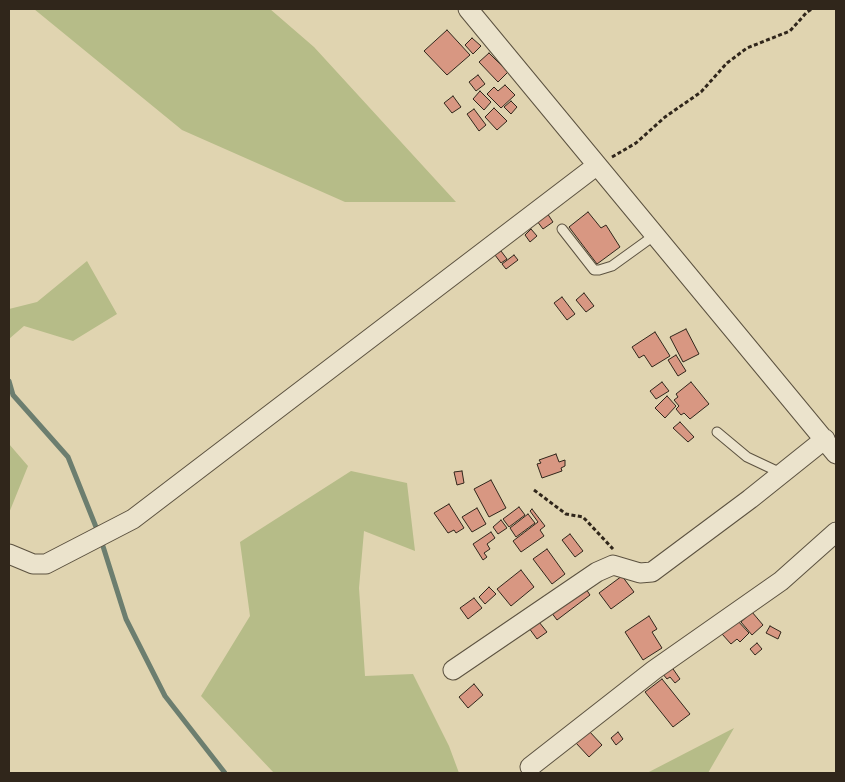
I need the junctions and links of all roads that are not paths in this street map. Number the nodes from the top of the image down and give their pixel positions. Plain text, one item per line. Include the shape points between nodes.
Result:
1 (468, 9) edge
2 (596, 166) junction
3 (562, 229) dead end
4 (656, 235) junction
5 (717, 432) dead end
6 (825, 439) junction
7 (836, 454) edge
8 (781, 473) junction
9 (836, 532) edge
10 (9, 554) edge
11 (453, 670) dead end
12 (530, 767) dead end

1 - 2 street
2 - 4 street
2 - 10 street via 133,519 46,564 33,564
3 - 4 lane via 594,270 612,266
4 - 6 street
5 - 8 lane via 747,457
6 - 7 street
6 - 8 street
8 - 11 street via 652,572 640,573 613,565 598,572
9 - 12 street via 781,581 654,670

